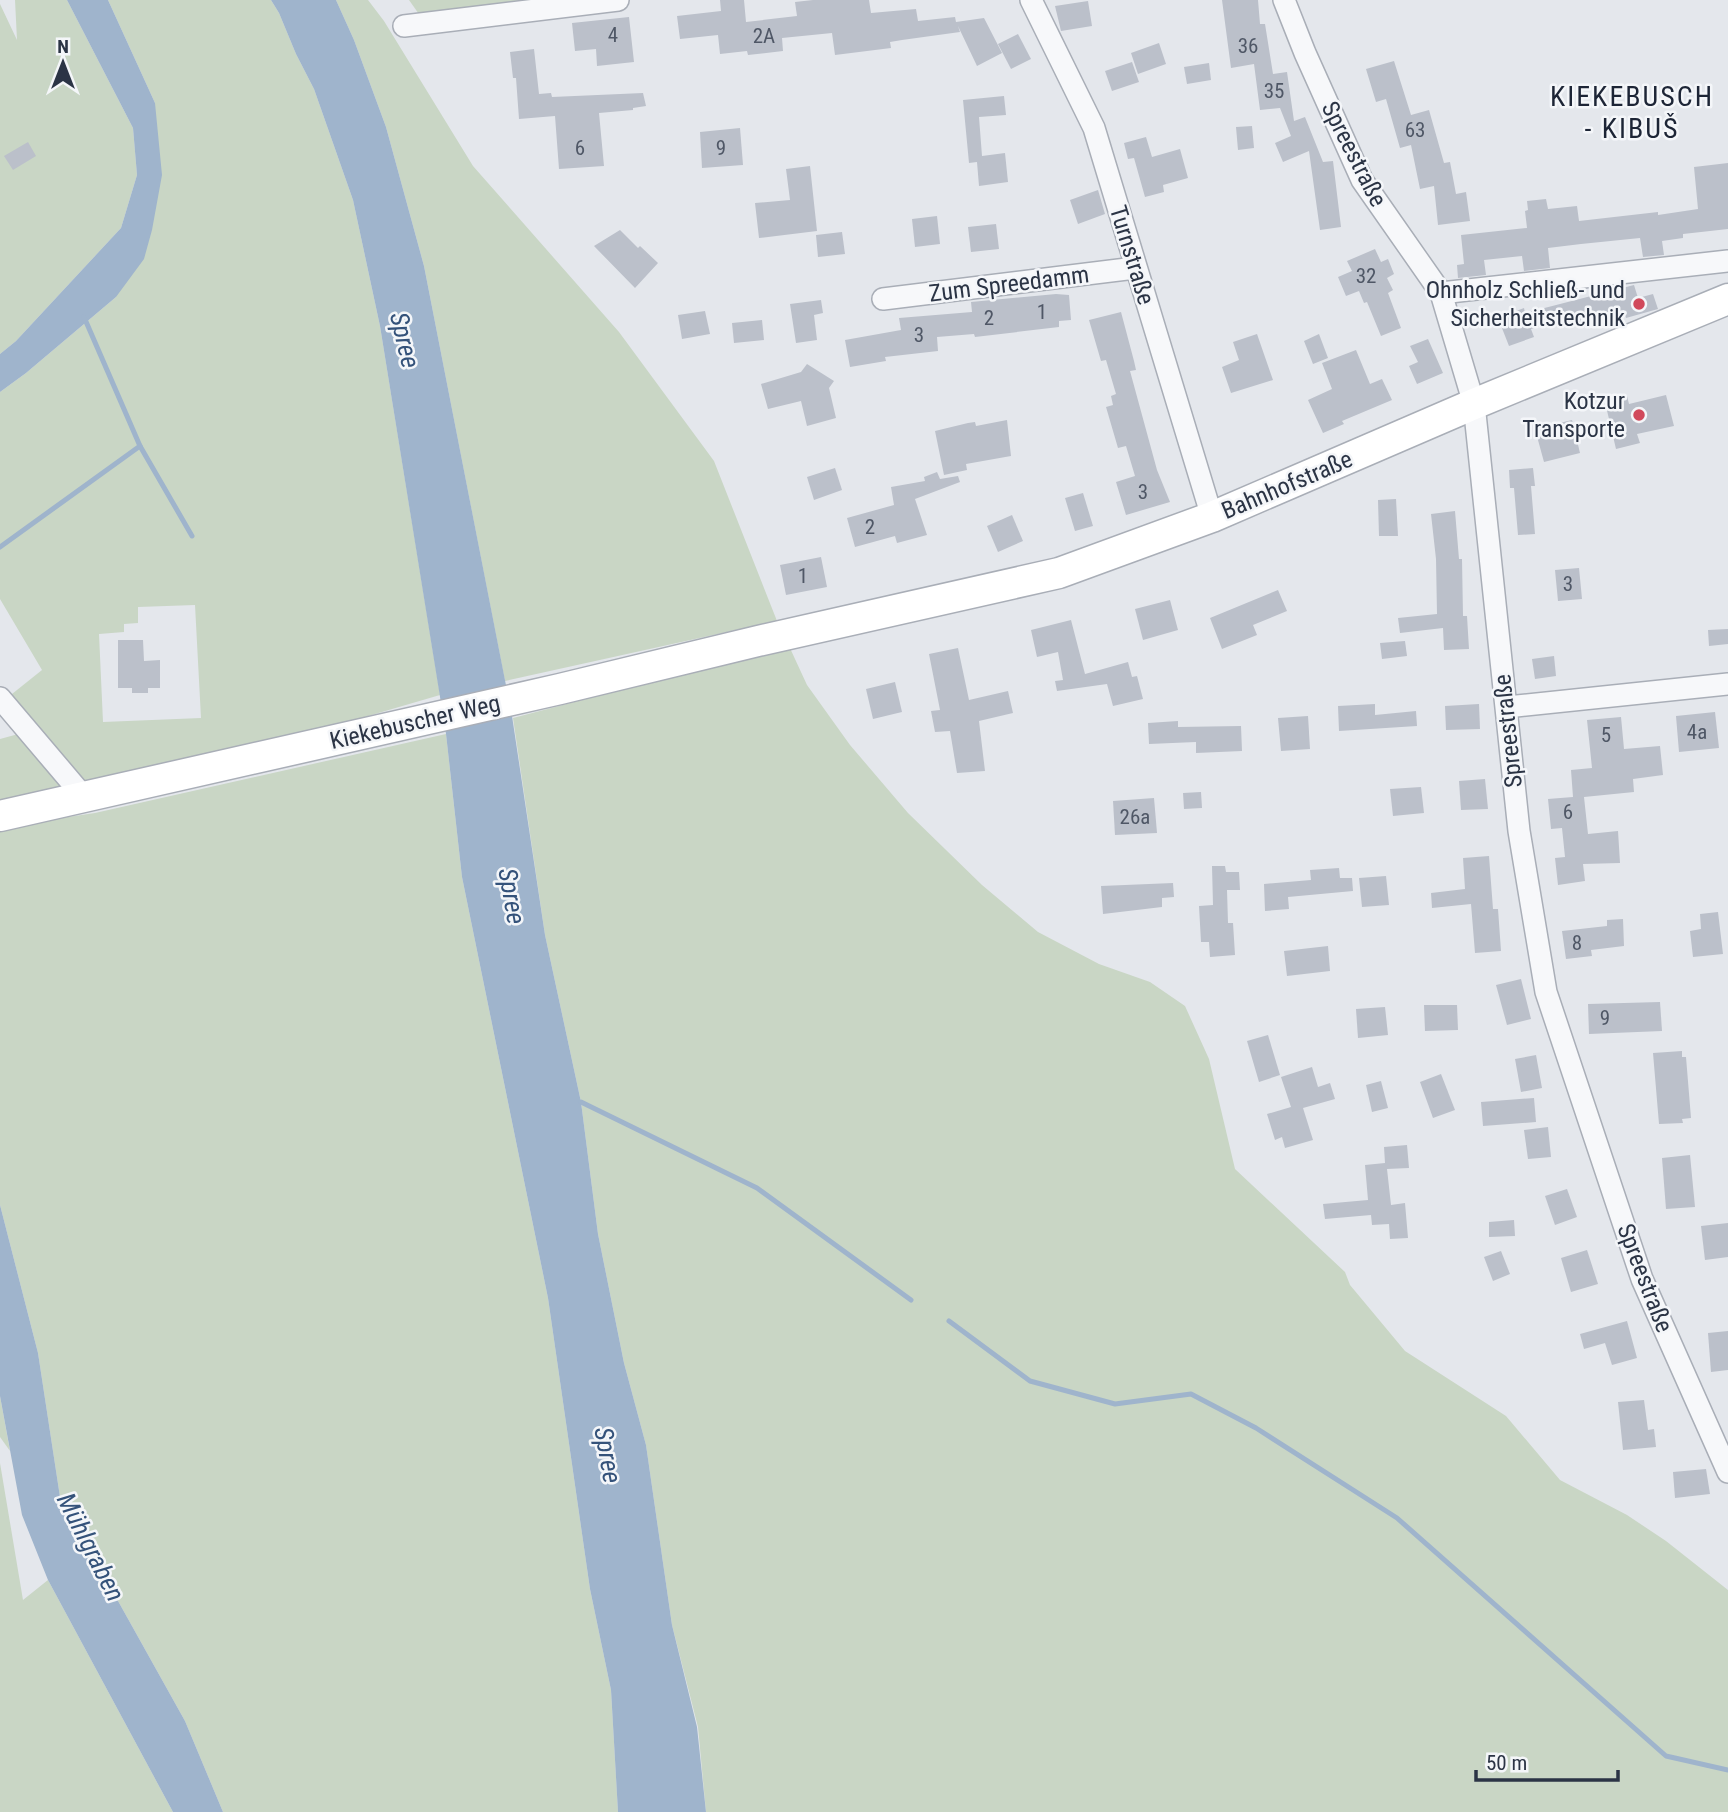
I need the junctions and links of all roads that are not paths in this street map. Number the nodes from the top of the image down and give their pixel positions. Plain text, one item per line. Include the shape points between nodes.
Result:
1 (618, 0) edge
2 (1031, 0) edge
3 (1284, 0) edge
4 (404, 26) dead end
5 (1728, 261) edge
6 (1135, 268) junction
7 (1441, 293) junction
8 (883, 299) dead end
9 (1728, 299) edge
10 (1475, 404) junction
11 (1212, 517) junction
12 (830, 626) joint
13 (1728, 684) edge
14 (0, 698) edge
15 (1507, 707) junction
16 (84, 797) junction
17 (0, 816) edge
18 (1728, 1472) edge

1 - 4 street
2 - 6 street, Turnstraße via 1094,128
3 - 7 street, Spreestraße via 1362,180
5 - 7 street
6 - 8 street, Zum Spreedamm
6 - 11 street, Turnstraße
7 - 10 street, Spreestraße
9 - 10 main road, Bahnhofstraße
10 - 11 main road, Bahnhofstraße
10 - 15 street, Spreestraße
11 - 12 main road, Bahnhofstraße via 1059,573
12 - 16 main road, Kiekebuscher Weg
13 - 15 street
14 - 16 street
15 - 18 street, Spreestraße via 1519,831 1546,992 1642,1279
16 - 17 main road, Kiekebuscher Weg

